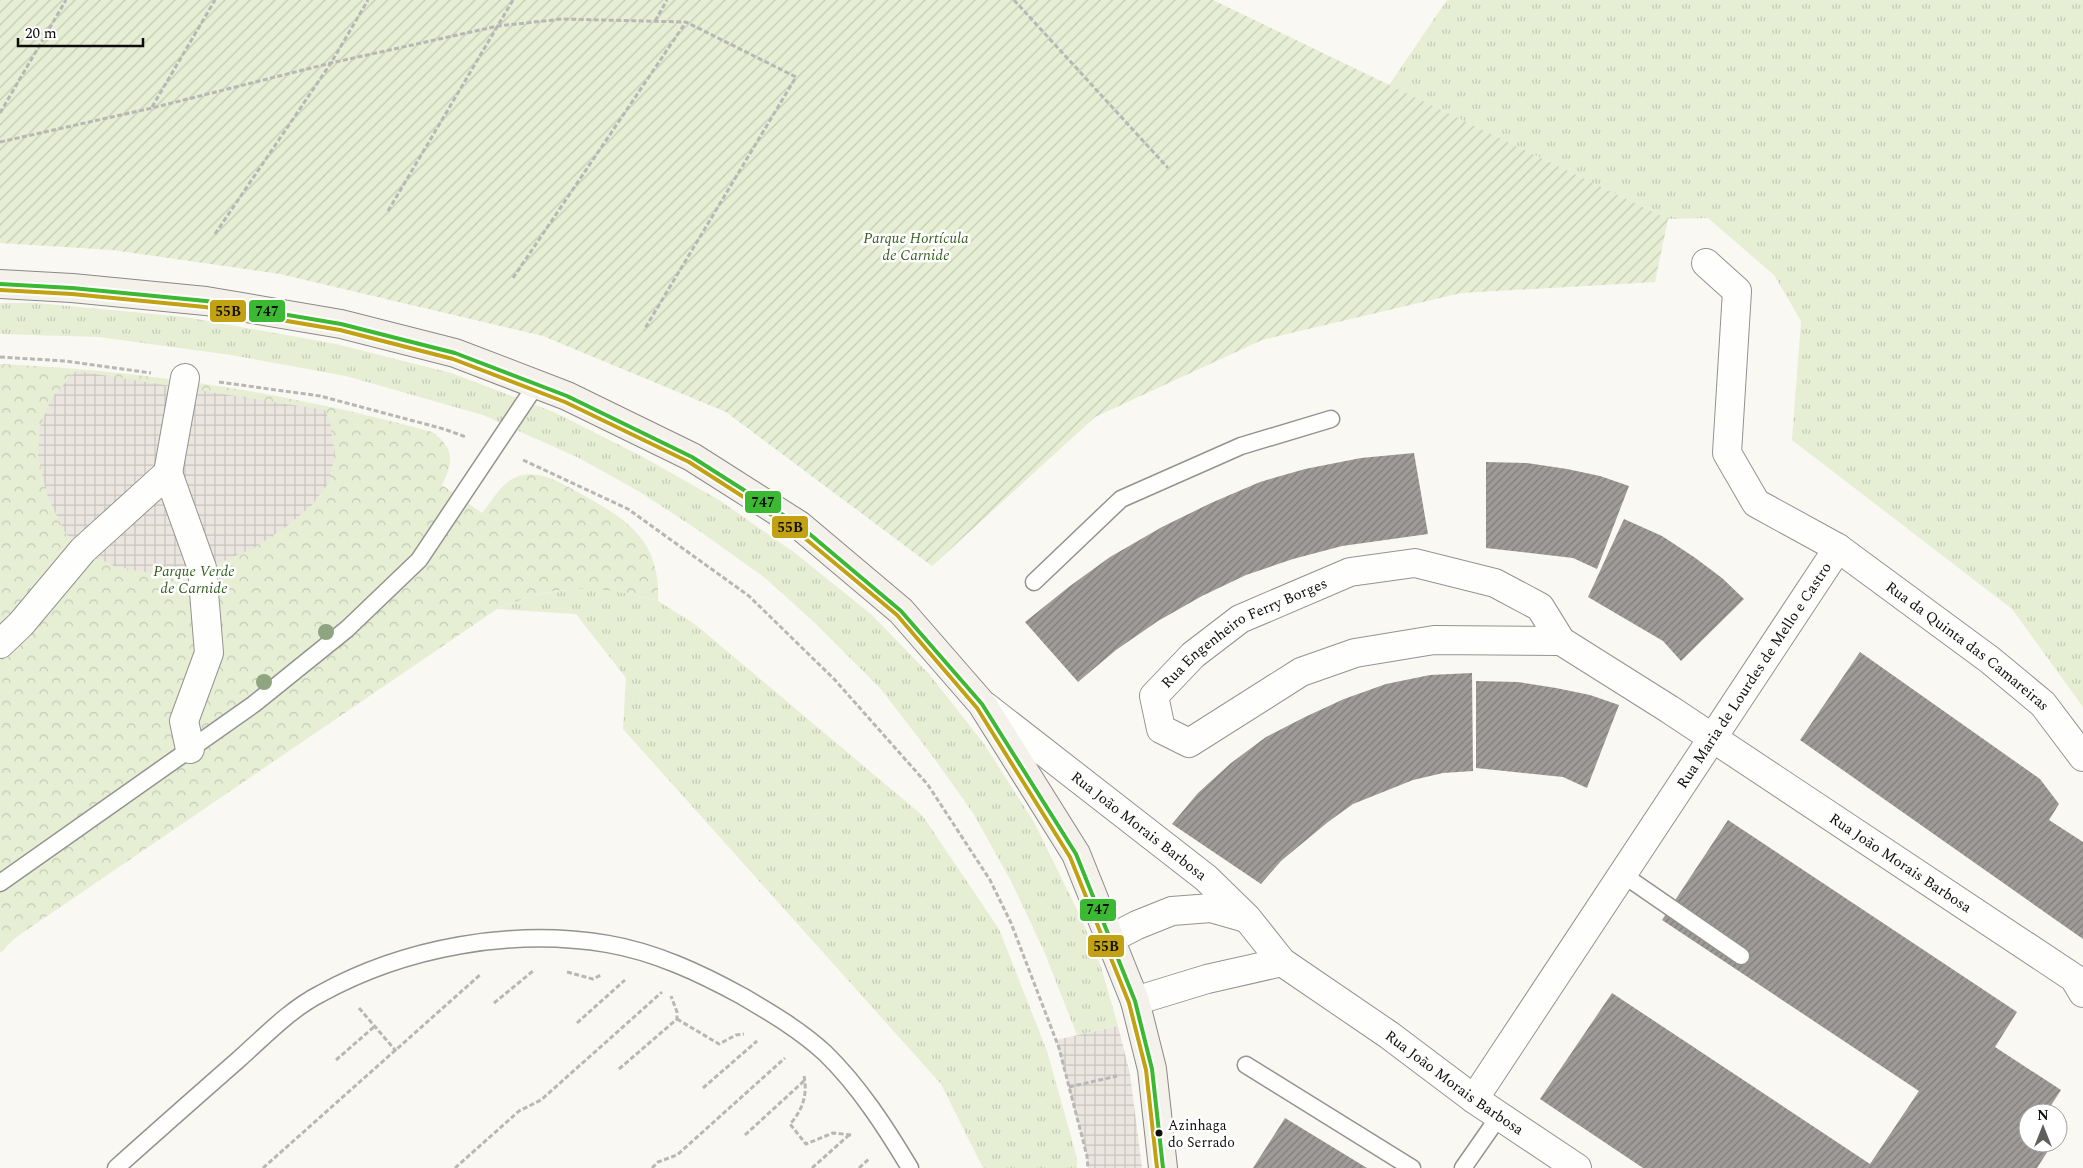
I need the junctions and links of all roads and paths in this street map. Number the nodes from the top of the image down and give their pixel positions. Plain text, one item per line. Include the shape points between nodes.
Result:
1 (66, 0) edge
2 (216, 0) edge
3 (368, 0) edge
4 (513, 0) edge
5 (667, 0) edge
6 (1014, 0) edge
7 (654, 21) junction
8 (686, 22) junction
9 (498, 26) junction
10 (331, 63) junction
11 (152, 108) junction
12 (0, 113) edge
13 (0, 142) edge
14 (1168, 168) dead end
15 (388, 211) dead end
16 (215, 234) dead end
17 (1706, 263) dead end
18 (513, 278) dead end
19 (0, 284) edge
20 (644, 330) dead end
21 (0, 357) edge
22 (185, 378) junction
23 (536, 385) junction
24 (1331, 419) dead end
25 (495, 448) junction
26 (168, 473) junction
27 (1838, 548) junction
28 (1034, 582) dead end
29 (1560, 641) junction
30 (0, 644) edge
31 (982, 704) junction
32 (1712, 738) junction
33 (190, 749) junction
34 (2083, 757) edge
35 (1622, 874) junction
36 (0, 883) edge
37 (1247, 918) junction
38 (1110, 939) junction
39 (1741, 956) dead end
40 (1282, 962) junction
41 (539, 965) dead end
42 (484, 969) dead end
43 (563, 971) dead end
44 (610, 972) dead end
45 (629, 977) dead end
46 (339, 986) junction
47 (665, 988) dead end
48 (2083, 993) edge
49 (670, 994) dead end
50 (1135, 1001) junction
51 (494, 1004) dead end
52 (677, 1020) junction
53 (577, 1023) dead end
54 (375, 1026) junction
55 (746, 1033) dead end
56 (764, 1035) dead end
57 (396, 1051) junction
58 (787, 1057) dead end
59 (336, 1060) dead end
60 (1246, 1064) dead end
61 (619, 1069) dead end
62 (1152, 1069) junction
63 (804, 1075) dead end
64 (805, 1080) junction
65 (1069, 1087) junction
66 (703, 1088) dead end
67 (1474, 1098) junction
68 (1500, 1115) junction
69 (745, 1135) dead end
70 (850, 1135) junction
71 (859, 1138) dead end
72 (116, 1168) edge
73 (263, 1168) edge
74 (456, 1168) edge
75 (652, 1168) edge
76 (812, 1168) edge
77 (910, 1168) edge
78 (1088, 1168) edge
79 (1163, 1168) edge
80 (1412, 1168) edge
81 (1463, 1168) edge
82 (1577, 1168) edge

1 - 12 path
2 - 11 path
3 - 10 path
4 - 9 path
5 - 7 path
6 - 14 path
7 - 8 path
7 - 9 path via 562,19
8 - 18 path
8 - 20 path via 796,77
9 - 10 path
9 - 15 path
10 - 11 path
10 - 16 path
11 - 13 path
17 - 27 street, Rua Maria de Lourdes de Mello e Castro via 1737,291 1727,453 1756,503
19 - 23 street via 206,301 341,324 455,353
21 - 22 path via 65,361
22 - 25 path via 320,396 444,429
22 - 26 street
23 - 25 lane
23 - 31 street via 567,396 692,458 799,526 901,611
24 - 28 lane via 1241,446 1121,499
25 - 33 lane via 419,560 347,629 254,704
25 - 65 path via 628,510 748,596 835,680 928,785 990,880 1011,923 1056,1040
26 - 30 street via 83,550 21,624
26 - 33 street via 202,568 209,653 184,721
27 - 32 street, Rua Maria de Lourdes de Mello e Castro
27 - 34 street, Rua da Quinta das Camareiras via 2044,704
29 - 29 street, Rua Engenheiro Ferry Borges via 1540,607 1533,603 1495,583 1415,563 1350,572 1240,619 1193,655 1154,696 1161,729 1189,743 1302,672 1355,653 1434,640
29 - 32 street, Rua Engenheiro Ferry Borges
31 - 37 street, Rua João Morais Barbosa via 1206,878
31 - 38 street via 1076,854
32 - 35 street, Rua Maria de Lourdes de Mello e Castro
32 - 48 street, Rua João Morais Barbosa via 2074,978
33 - 36 lane
35 - 39 lane
35 - 67 street, Rua Maria de Lourdes de Mello e Castro
37 - 38 street via 1211,908 1172,911
37 - 40 street, Rua João Morais Barbosa
38 - 50 street
40 - 50 street via 1208,979
40 - 67 street, Rua João Morais Barbosa
41 - 51 path
42 - 57 path
43 - 44 path via 593,979
45 - 53 path
46 - 54 path
46 - 72 lane via 319,994 278,1023
46 - 77 lane via 402,959 488,941 581,941 610,944 650,955 687,968 732,991 772,1013 805,1037 852,1084 884,1124
47 - 74 path via 541,1100 519,1111
49 - 52 path
50 - 62 street
52 - 55 path via 719,1044
52 - 61 path
54 - 57 path
54 - 59 path
56 - 66 path
57 - 73 path
58 - 75 path via 677,1155 658,1162
60 - 80 lane
62 - 65 path
62 - 79 street
63 - 64 path
64 - 69 path
64 - 70 path via 802,1108 790,1124 806,1144 833,1133
65 - 78 path
67 - 68 street, Rua João Morais Barbosa
68 - 81 lane
68 - 82 street, Rua João Morais Barbosa
70 - 71 path
70 - 76 path

